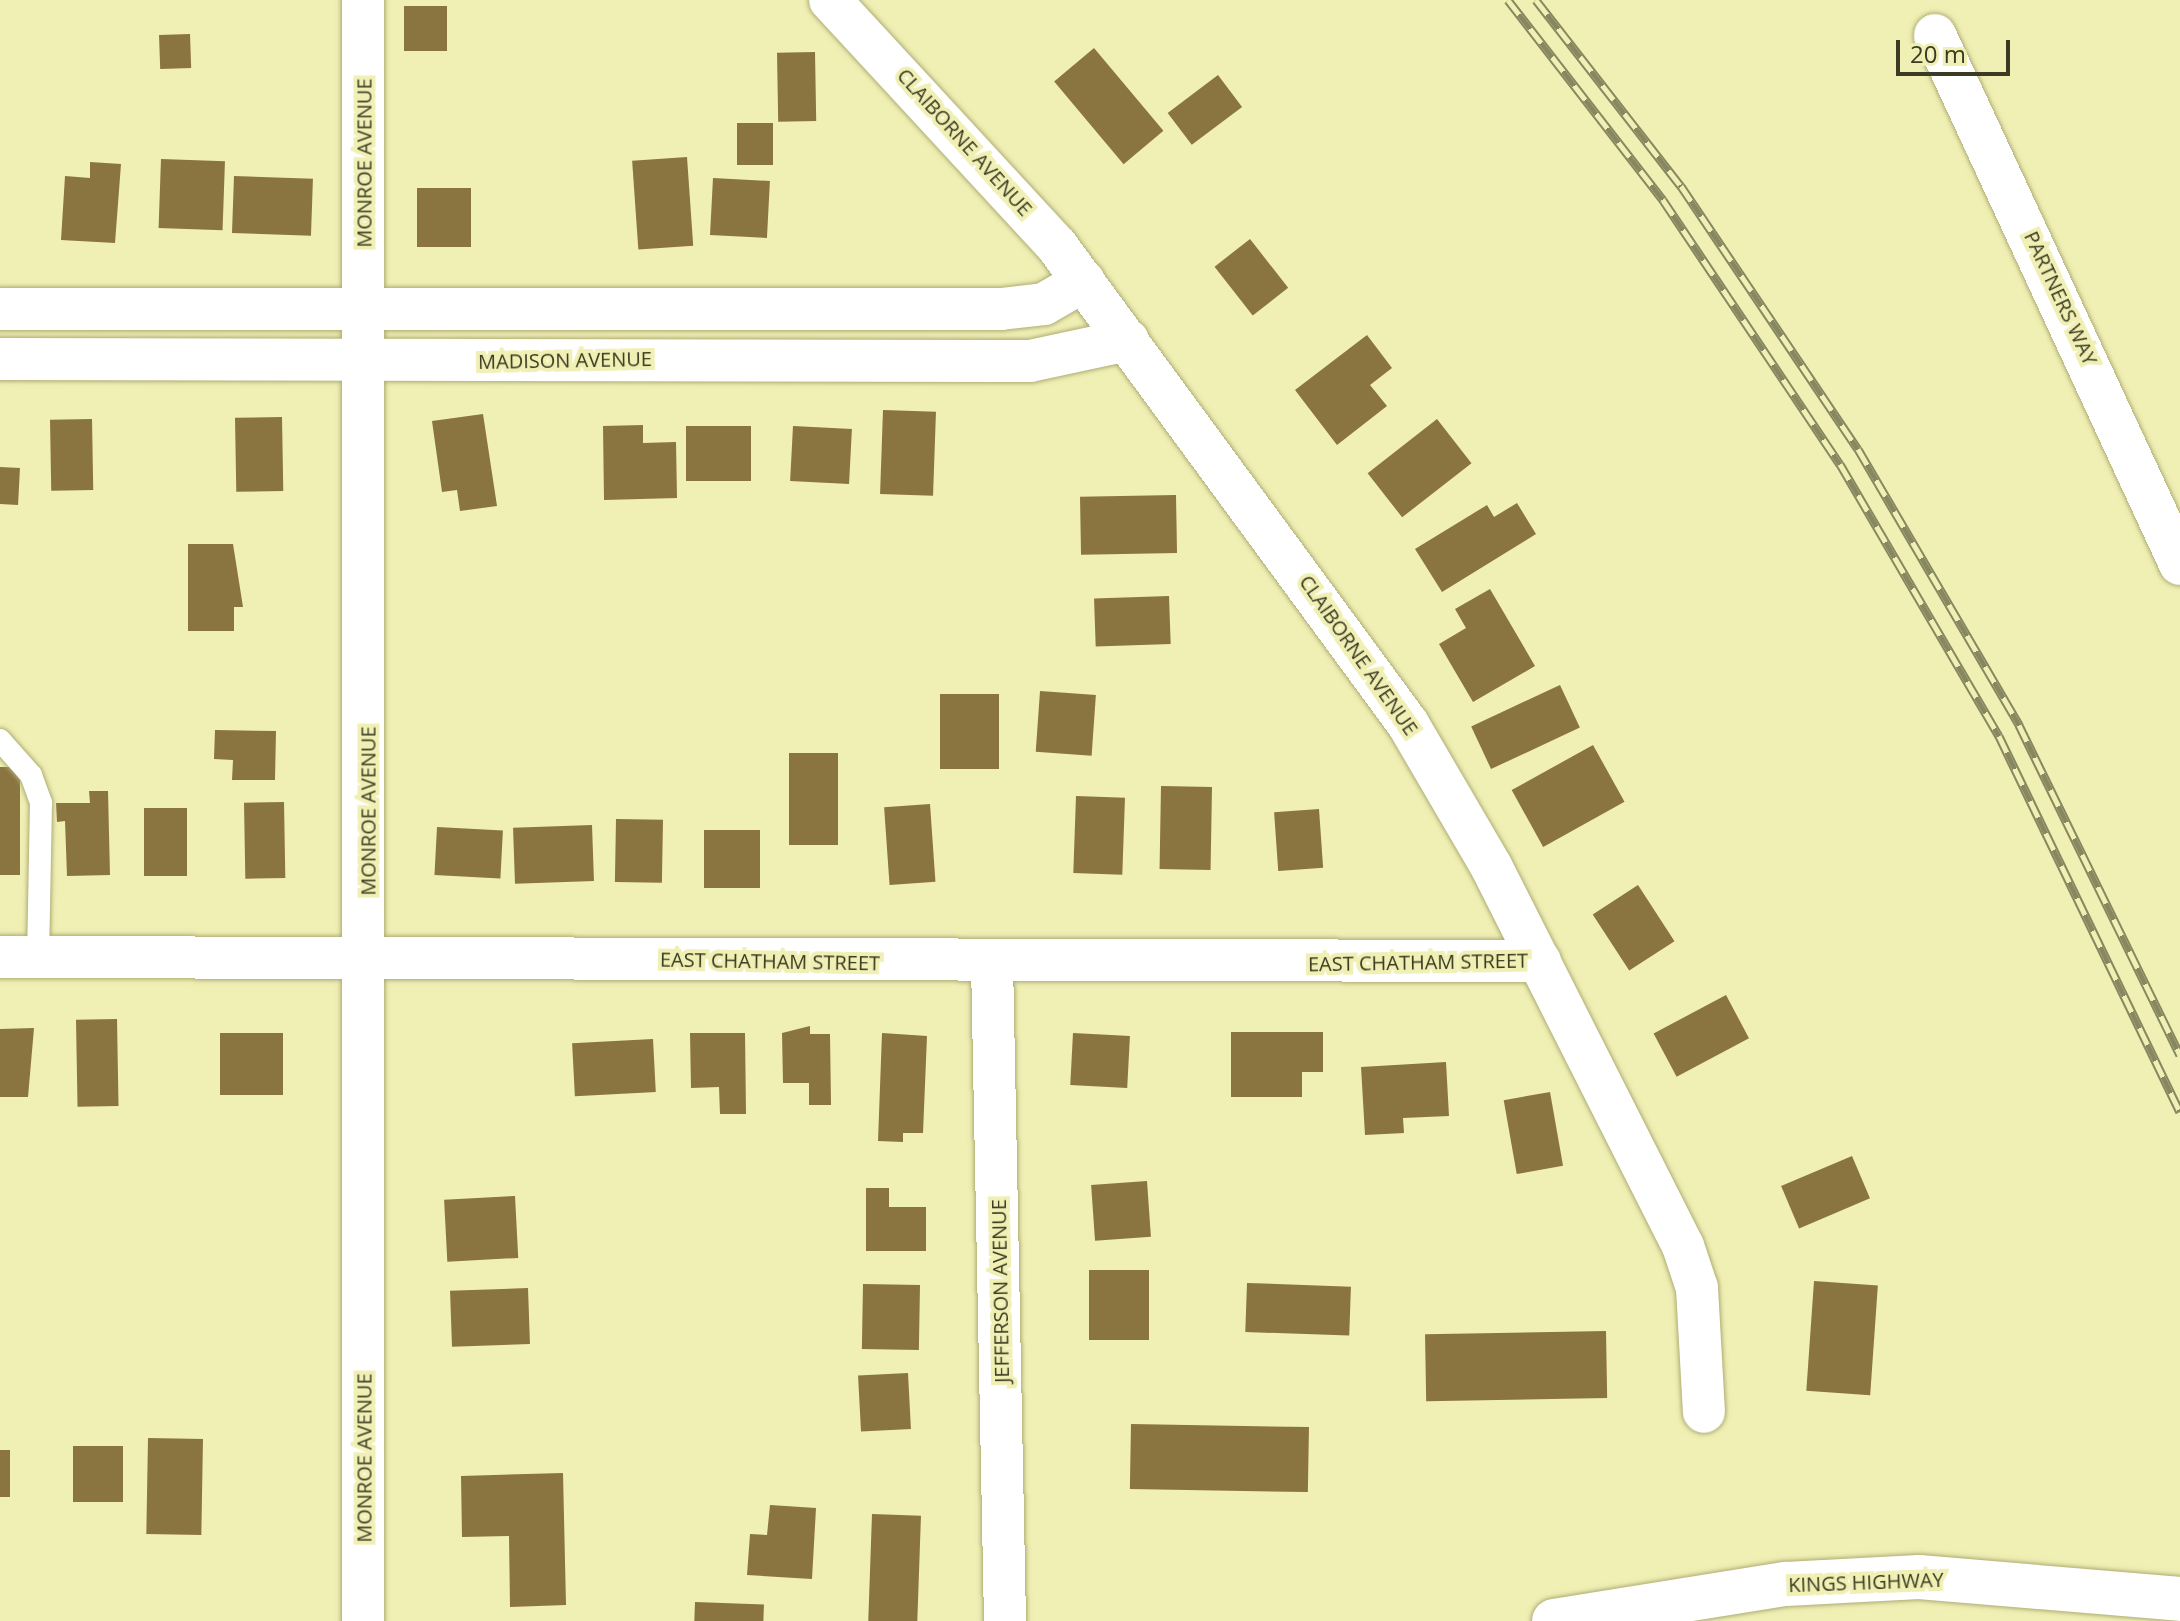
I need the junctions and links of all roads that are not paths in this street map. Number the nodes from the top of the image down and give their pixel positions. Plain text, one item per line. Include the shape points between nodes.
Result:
1 (363, 0) edge
2 (830, 0) edge
3 (1935, 35) dead end
4 (1084, 281) junction
5 (365, 307) junction
6 (0, 309) edge
7 (1128, 340) junction
8 (0, 359) edge
9 (365, 363) junction
10 (2180, 564) edge
11 (0, 740) edge
12 (19, 956) edge
13 (368, 959) junction
14 (1540, 961) junction
15 (992, 962) junction
16 (1704, 1412) dead end
17 (2180, 1599) edge
18 (363, 1621) edge
19 (1005, 1621) edge
20 (1554, 1621) edge

1 - 5 street, MONROE AVENUE
2 - 4 street, CLAIBORNE AVENUE via 1029,212
3 - 10 street, PARTNERS WAY
4 - 5 street via 1044,304 1001,309
4 - 7 street, CLAIBORNE AVENUE
5 - 6 street
5 - 9 street, MONROE AVENUE
7 - 9 street, MADISON AVENUE via 1030,361
7 - 14 street, CLAIBORNE AVENUE via 1408,724
8 - 9 street, MADISON AVENUE
9 - 13 street, MONROE AVENUE
11 - 12 lane via 31,775 41,803
12 - 13 street, EAST CHATHAM STREET
13 - 15 street, EAST CHATHAM STREET
13 - 18 street, MONROE AVENUE
14 - 15 street, EAST CHATHAM STREET
14 - 16 street, CLAIBORNE AVENUE via 1683,1246 1697,1288
15 - 19 street, JEFFERSON AVENUE
17 - 20 main road, KINGS HIGHWAY via 1919,1577 1786,1584

